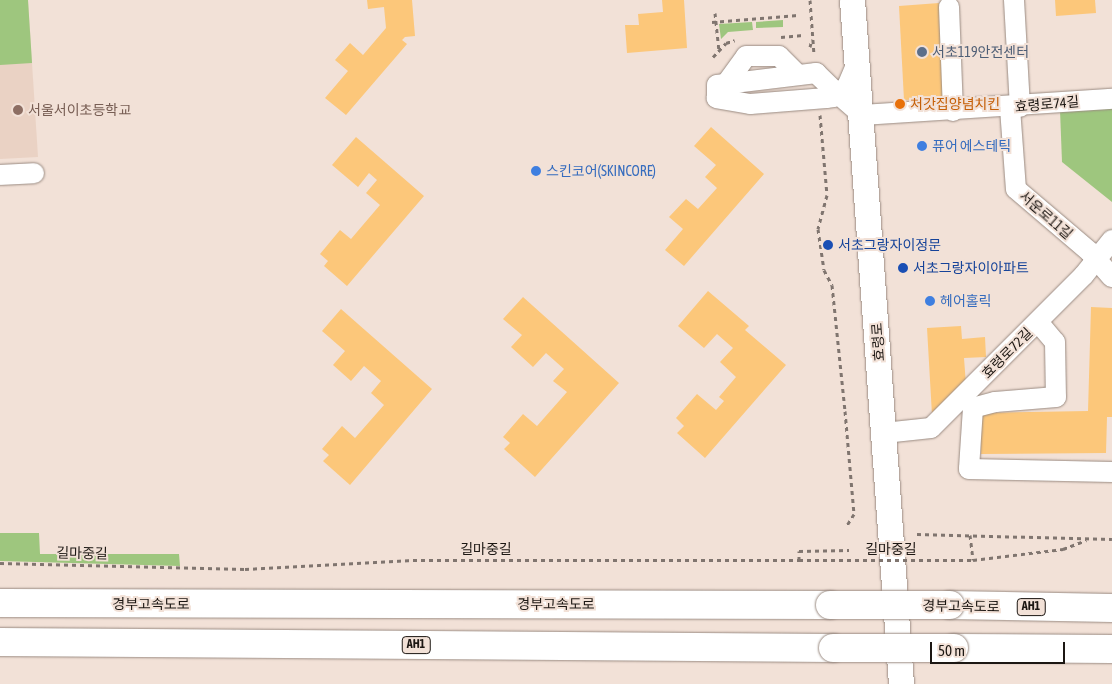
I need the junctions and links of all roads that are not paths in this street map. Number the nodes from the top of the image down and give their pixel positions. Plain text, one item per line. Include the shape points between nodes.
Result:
1 (852, 0) edge
2 (1014, 0) edge
3 (949, 7) dead end
4 (857, 62) junction
5 (838, 94) junction
6 (1112, 99) edge
7 (1014, 107) junction
8 (953, 111) junction
9 (862, 115) junction
10 (34, 173) dead end
11 (0, 175) edge
12 (1112, 240) edge
13 (1096, 260) junction
14 (1112, 277) edge
15 (1038, 322) junction
16 (884, 433) junction
17 (1112, 472) edge
18 (0, 603) edge
19 (1112, 608) edge
20 (0, 642) edge
21 (1112, 649) edge
22 (901, 684) edge

1 - 4 main road, 효령로
2 - 7 street, 서운로11길
3 - 8 street
4 - 5 street via 852,78
4 - 9 main road, 효령로
5 - 5 street via 816,74 798,75 779,56 746,56 726,84 717,85 717,98 743,104 826,98
5 - 9 street
6 - 7 street, 효령로74길
7 - 8 street, 효령로74길
7 - 13 street, 서운로11길 via 1016,189
8 - 9 street, 효령로74길
9 - 16 main road, 효령로
10 - 11 street
12 - 13 street, 효령로72길
13 - 14 street, 서운로11길
13 - 15 street, 효령로72길
15 - 16 street, 효령로72길 via 930,428
15 - 17 street via 1055,342 1056,397 995,402 973,408 969,470
16 - 22 main road, 효령로
18 - 19 highway, 경부고속도로 / AH1, bridge
20 - 21 highway, AH1, bridge

